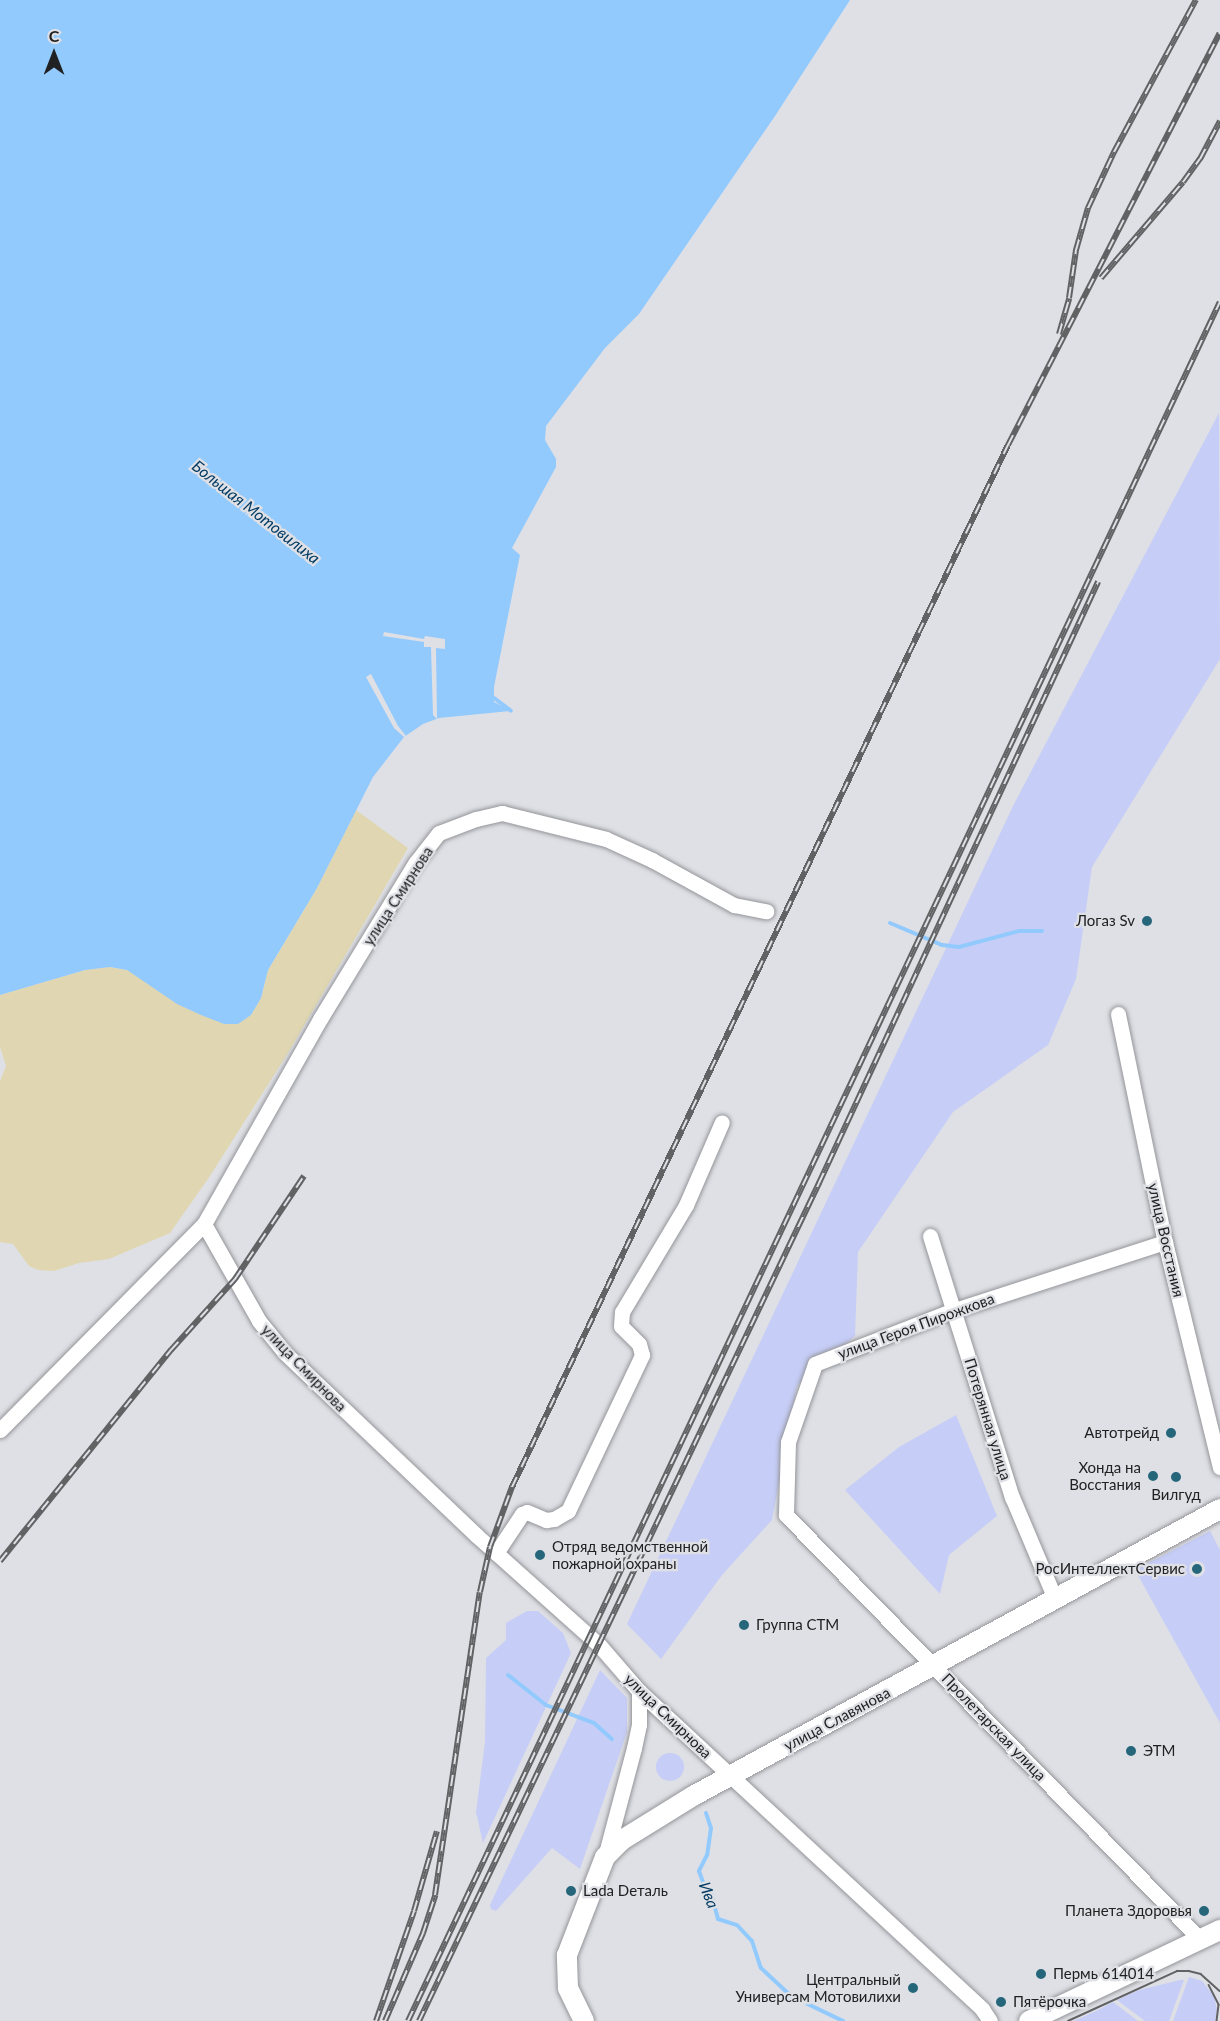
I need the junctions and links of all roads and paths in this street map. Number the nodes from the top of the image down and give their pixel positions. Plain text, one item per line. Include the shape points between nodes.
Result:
1 (766, 911) dead end
2 (1118, 1014) dead end
3 (722, 1122) dead end
4 (204, 1224) junction
5 (930, 1236) dead end
6 (1165, 1242) junction
7 (954, 1310) junction
8 (0, 1430) edge
9 (1220, 1466) edge
10 (1220, 1509) edge
11 (786, 1515) joint
12 (496, 1552) junction
13 (1055, 1599) junction
14 (935, 1666) junction
15 (639, 1691) junction
16 (730, 1776) junction
17 (605, 1857) junction
18 (1220, 1930) edge
19 (1201, 1940) junction
20 (581, 2017) edge
21 (990, 2021) edge
22 (1029, 2021) edge

1 - 4 street, улица Смирнова via 734,904 606,839 502,813 439,833 416,862 320,1020
2 - 6 street, улица Восстания
3 - 12 street via 686,1205 622,1312 621,1326 639,1344 642,1355 568,1511 546,1520 527,1512 522,1514
4 - 8 street
4 - 12 street, улица Смирнова via 268,1335
5 - 7 street, Потерянная улица
6 - 7 street, улица Героя Пирожкова
6 - 9 street, улица Восстания
7 - 11 street, улица Героя Пирожкова via 815,1364 788,1442
7 - 13 street, Потерянная улица via 1012,1497
10 - 13 main road, улица Славянова
11 - 14 street, Пролетарская улица
12 - 15 street, улица Смирнова via 600,1646
13 - 14 main road, улица Славянова
14 - 16 main road, улица Славянова
14 - 19 street, Пролетарская улица
15 - 16 street, улица Смирнова
15 - 17 street via 636,1736
16 - 17 main road, улица Славянова via 643,1826
16 - 21 street, улица Смирнова via 982,2009
17 - 20 main road, улица Славянова via 567,1955 568,1988
18 - 19 main road
19 - 22 main road

